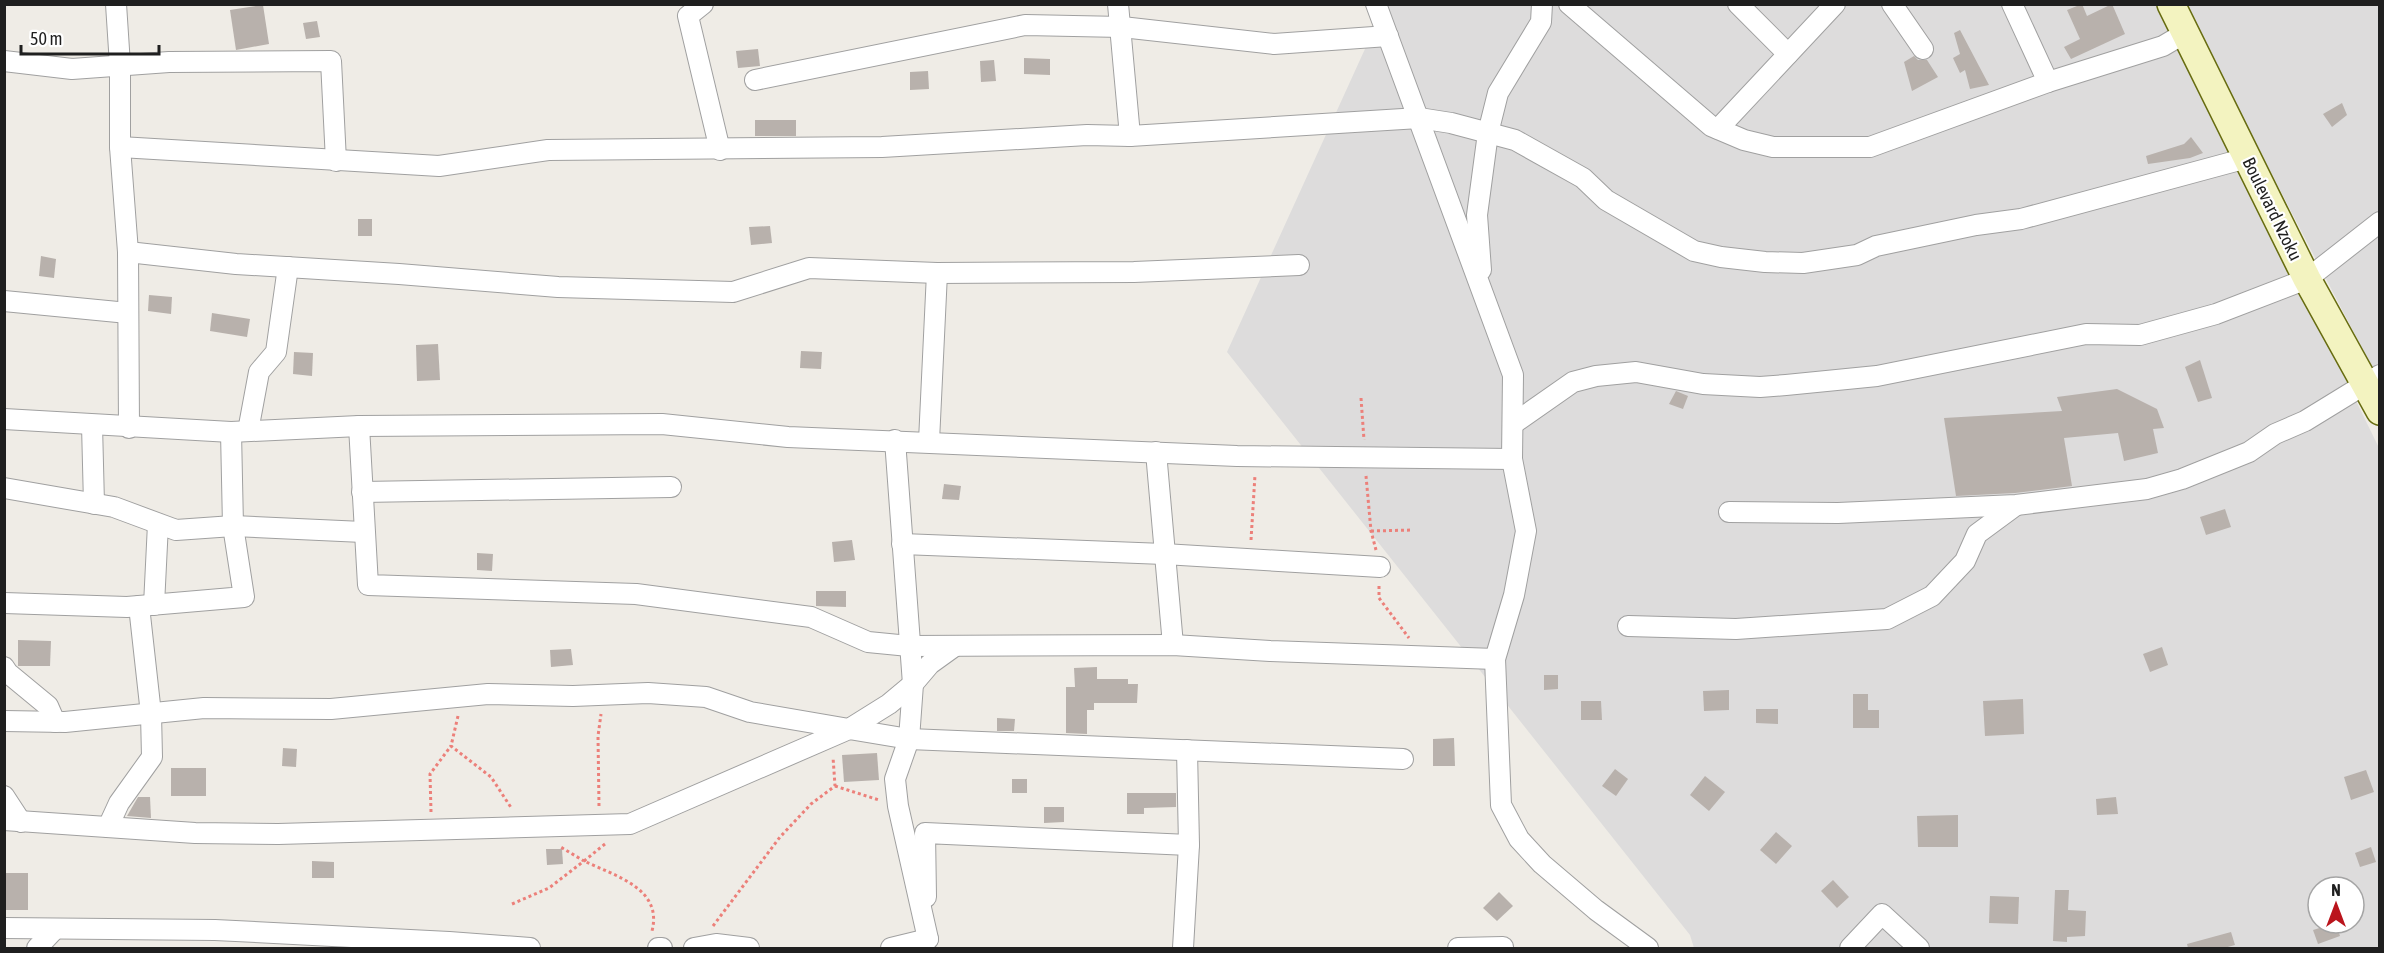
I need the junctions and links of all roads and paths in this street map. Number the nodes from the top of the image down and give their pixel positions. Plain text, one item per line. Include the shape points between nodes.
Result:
1 (116, 4) edge
2 (703, 4) edge
3 (1118, 4) edge
4 (1376, 4) edge
5 (1542, 4) edge
6 (1569, 4) edge
7 (1738, 4) edge
8 (1835, 4) edge
9 (1892, 4) edge
10 (2012, 4) edge
11 (2171, 4) edge
12 (1122, 27) junction
13 (2185, 33) junction
14 (1388, 36) junction
15 (1923, 49) dead end
16 (1788, 54) junction
17 (4, 61) edge
18 (120, 65) junction
19 (755, 80) dead end
20 (2048, 82) junction
21 (1419, 118) junction
22 (1718, 129) junction
23 (1488, 134) junction
24 (1130, 136) junction
25 (120, 147) junction
26 (720, 150) junction
27 (2247, 158) junction
28 (336, 161) junction
29 (2379, 222) edge
30 (128, 252) junction
31 (1299, 265) dead end
32 (288, 267) junction
33 (937, 273) junction
34 (2307, 279) junction
35 (1482, 290) junction
36 (4, 301) edge
37 (128, 313) junction
38 (2373, 380) edge
39 (1361, 398) dead end
40 (2379, 411) edge
41 (4, 419) edge
42 (1513, 424) junction
43 (92, 425) junction
44 (358, 426) junction
45 (129, 428) junction
46 (240, 431) junction
47 (895, 440) junction
48 (929, 441) junction
49 (1156, 452) junction
50 (1257, 454) junction
51 (1365, 457) junction
52 (1512, 459) junction
53 (671, 487) dead end
54 (4, 488) edge
55 (362, 492) junction
56 (94, 504) junction
57 (2016, 505) junction
58 (1729, 512) dead end
59 (158, 524) junction
60 (233, 526) junction
61 (1413, 530) dead end
62 (1371, 531) junction
63 (363, 532) junction
64 (902, 544) junction
65 (1164, 554) junction
66 (1250, 560) junction
67 (1380, 567) junction
68 (4, 603) edge
69 (146, 605) junction
70 (1628, 627) dead end
71 (1173, 645) junction
72 (909, 646) junction
73 (955, 646) junction
74 (1427, 657) junction
75 (1495, 659) junction
76 (4, 667) edge
77 (913, 684) junction
78 (604, 695) junction
79 (462, 696) junction
80 (152, 714) junction
81 (5, 721) edge
82 (55, 722) junction
83 (840, 732) junction
84 (909, 740) junction
85 (452, 746) junction
86 (1186, 750) junction
87 (1403, 759) dead end
88 (835, 786) junction
89 (4, 796) edge
90 (898, 806) junction
91 (13, 821) edge
92 (600, 826) junction
93 (108, 827) junction
94 (431, 828) junction
95 (530, 828) junction
96 (1189, 845) junction
97 (584, 861) junction
98 (512, 904) dead end
99 (4, 928) edge
100 (54, 930) junction
101 (928, 939) junction
102 (385, 943) edge
103 (657, 945) edge
104 (1503, 947) dead end
105 (37, 948) edge
106 (530, 948) edge
107 (696, 948) edge
108 (749, 948) edge
109 (891, 948) edge
110 (1183, 948) edge
111 (1458, 948) edge
112 (1648, 948) edge
113 (1850, 948) edge
114 (1919, 948) edge

1 - 18 street
2 - 26 street via 688,16
3 - 12 street
4 - 14 street
5 - 23 street via 1541,22 1498,93
6 - 22 street
7 - 16 street
8 - 16 street
9 - 15 street
10 - 20 street
11 - 13 street, Boulevard Nzoku
12 - 14 street via 1274,44
12 - 19 street via 1025,25
12 - 24 street
13 - 20 street via 2163,46
13 - 27 street, Boulevard Nzoku
14 - 21 street
16 - 22 street
17 - 18 street via 72,69
18 - 25 street
18 - 28 street via 331,61
20 - 22 street via 1870,147 1773,147
21 - 23 street
21 - 24 street
21 - 35 street
23 - 27 street via 1515,140 1582,178 1606,200 1694,251 1721,257 1803,263 1857,255 1876,246 1976,225 2021,219
23 - 35 street via 1477,215
24 - 26 street
25 - 28 street
25 - 30 street
26 - 28 street via 548,150 439,166
27 - 34 street, Boulevard Nzoku
29 - 34 street
30 - 32 street
30 - 37 street
31 - 33 street via 1134,272
32 - 33 street via 558,287 733,292 809,268
32 - 46 street via 276,352 259,372
33 - 48 street
34 - 38 street, Boulevard Nzoku
34 - 42 street via 2216,314 2140,335 2086,334 1877,376 1760,387 1703,384 1636,372 1596,376 1572,382
35 - 42 street via 1513,375
36 - 37 street
37 - 45 street
38 - 40 street, Boulevard Nzoku
38 - 57 street via 2249,452 2182,479 2147,489
39 - 51 path
41 - 43 street
42 - 52 street
43 - 45 street
43 - 56 street
44 - 46 street
44 - 47 street via 662,424 788,437
44 - 55 street
45 - 46 street
46 - 60 street
47 - 48 street
47 - 64 street
48 - 49 street
49 - 50 street
49 - 65 street
50 - 51 street
50 - 66 path
51 - 52 street
51 - 62 path
52 - 75 street via 1526,531 1514,595
53 - 55 street
54 - 56 street
55 - 63 street
56 - 59 street via 114,507
57 - 58 street via 1838,513
57 - 70 street via 1977,534 1965,561 1932,596 1887,619 1736,629
59 - 60 street via 176,530
59 - 69 street
60 - 63 street
60 - 69 street via 244,597
61 - 62 path
62 - 67 path
63 - 72 street via 368,585 636,594 811,617 868,642
64 - 65 street
64 - 72 street
65 - 66 street
65 - 71 street
66 - 67 street
67 - 74 path via 1379,598
68 - 69 street
69 - 80 street
71 - 73 street
71 - 74 street
72 - 73 street
72 - 77 street
73 - 77 street via 930,664
74 - 75 street
75 - 112 street via 1501,805 1520,839 1542,864
76 - 82 street via 48,706
77 - 83 street via 889,704
77 - 84 street
78 - 79 street
78 - 83 street via 706,697 750,712
78 - 92 path via 598,736
79 - 80 street via 331,709 204,708
79 - 85 path
80 - 82 street
80 - 93 street via 152,757 118,803
81 - 82 street
83 - 84 street
83 - 88 path
83 - 92 street via 638,821
84 - 86 street
84 - 90 street via 895,779
85 - 94 path via 430,774
85 - 95 path via 491,777 506,802
86 - 87 street
86 - 96 street
88 - 90 path
88 - 107 path via 811,804 780,837
89 - 91 street
90 - 101 street
91 - 93 street
92 - 95 street
93 - 94 street via 278,834
94 - 95 street
95 - 97 path
96 - 101 street via 925,833
96 - 110 street
97 - 98 path via 549,888
97 - 103 path via 629,882 650,899 656,918
99 - 100 street
100 - 102 street via 215,930
100 - 105 street
101 - 109 street
102 - 106 street
104 - 111 street
107 - 108 street via 716,944
113 - 114 street via 1882,914

